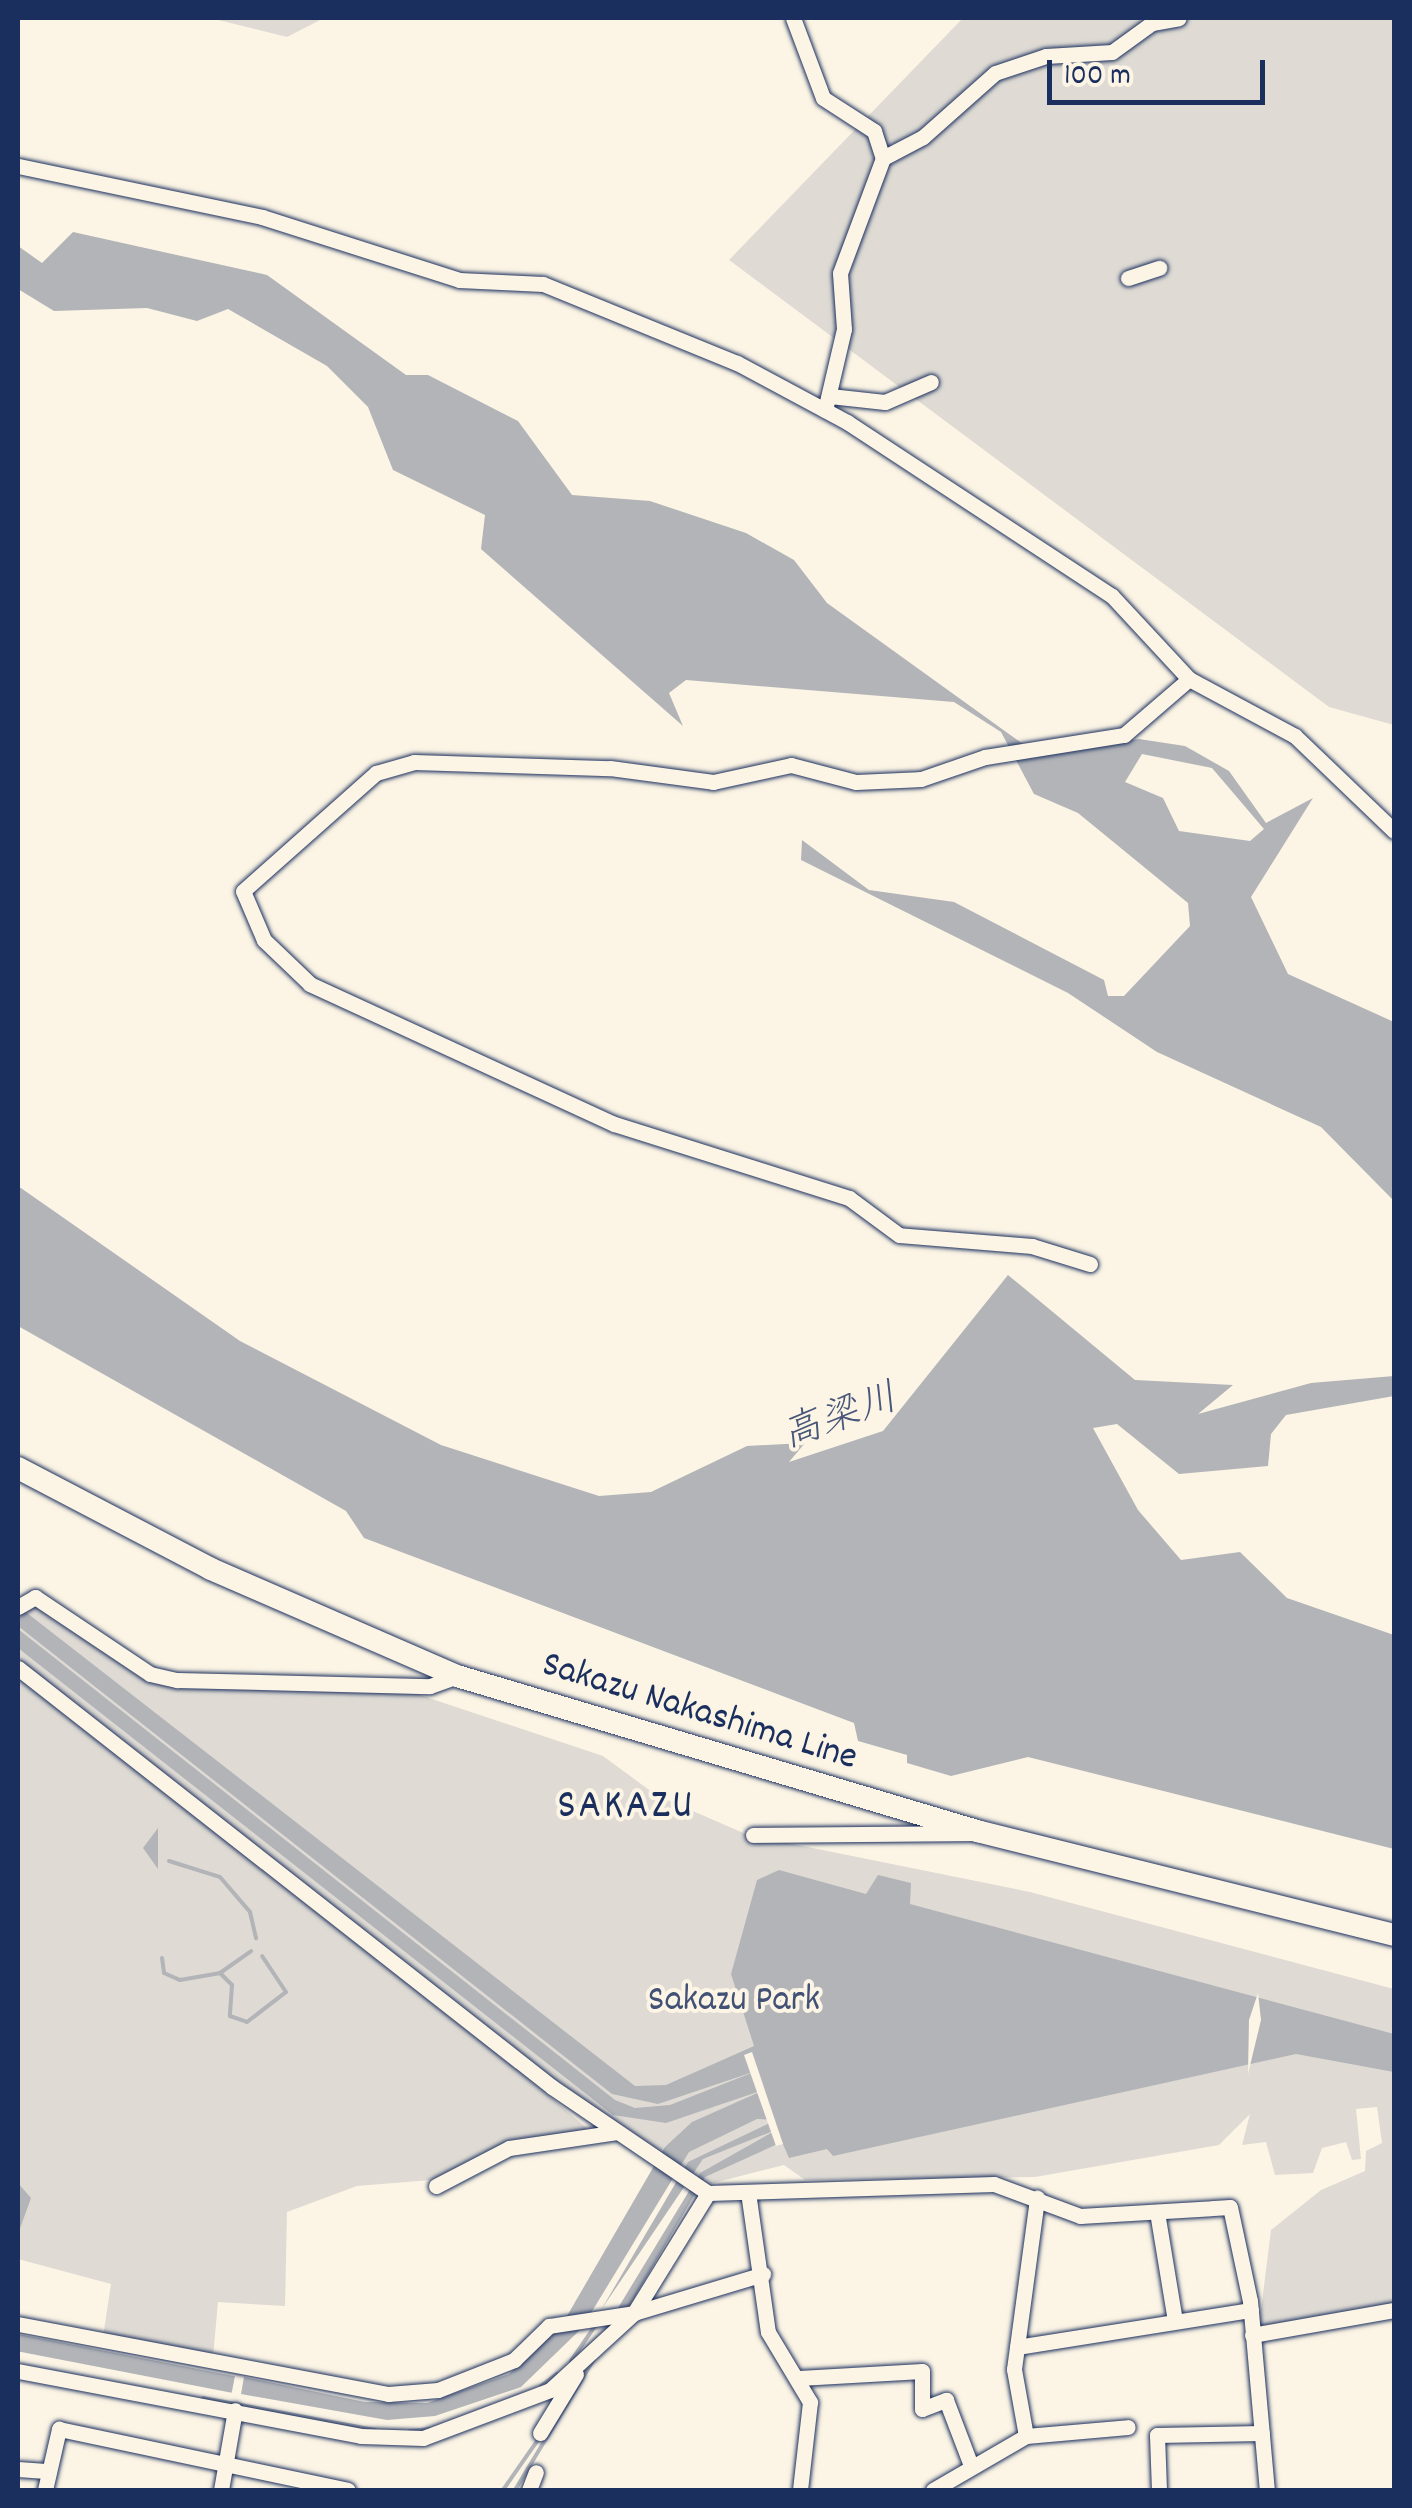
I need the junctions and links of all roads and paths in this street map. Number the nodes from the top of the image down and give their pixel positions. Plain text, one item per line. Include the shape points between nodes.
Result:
1 (793, 18) edge
2 (1178, 18) edge
3 (883, 158) junction
4 (18, 166) edge
5 (1159, 268) dead end
6 (1128, 278) dead end
7 (931, 382) dead end
8 (827, 403) junction
9 (1189, 679) junction
10 (1394, 831) edge
11 (1090, 1264) dead end
12 (18, 1468) edge
13 (20, 1603) edge
14 (18, 1668) edge
15 (457, 1676) junction
16 (978, 1831) junction
17 (753, 1835) dead end
18 (1394, 1935) edge
19 (617, 2132) junction
20 (436, 2186) dead end
21 (705, 2191) junction
22 (748, 2192) junction
23 (1037, 2198) junction
24 (1156, 2212) junction
25 (763, 2274) junction
26 (1251, 2310) junction
27 (1394, 2310) edge
28 (631, 2313) junction
29 (1176, 2321) junction
30 (18, 2324) edge
31 (1252, 2335) junction
32 (1017, 2347) junction
33 (591, 2350) junction
34 (18, 2371) edge
35 (799, 2378) junction
36 (235, 2410) junction
37 (1128, 2427) dead end
38 (540, 2433) dead end
39 (1262, 2433) junction
40 (1026, 2436) junction
41 (227, 2463) junction
42 (970, 2463) junction
43 (18, 2469) edge
44 (49, 2471) junction
45 (536, 2472) dead end
46 (45, 2490) edge
47 (222, 2490) edge
48 (348, 2490) edge
49 (529, 2490) edge
50 (800, 2490) edge
51 (933, 2490) edge
52 (1158, 2490) edge
53 (1267, 2490) edge

1 - 3 street via 823,98 874,131
2 - 3 street via 1152,23 1112,52 1017,63
3 - 8 street via 840,273 844,329
4 - 8 street via 262,217 459,280 543,284
5 - 6 street
7 - 8 street via 885,402
8 - 9 street via 1112,596
9 - 10 street via 1294,736
9 - 11 street via 1124,735 986,756 921,780 856,782 790,764 713,782 610,768 414,762 376,773 243,891 264,940 310,984 614,1124 849,1198 899,1234 1032,1246
12 - 15 main road, Sakazu Nakashima Line via 210,1569
13 - 15 street via 35,1598 168,1678 430,1686
14 - 19 street
15 - 16 main road, Sakazu Nakashima Line
16 - 17 street via 901,1840
16 - 18 main road, Sakazu Nakashima Line
19 - 20 street via 509,2148
19 - 21 street
21 - 22 street
21 - 28 street
22 - 23 street via 994,2184
22 - 25 street
23 - 24 street via 1080,2216
23 - 32 street
24 - 26 street via 1230,2208
24 - 29 street
25 - 28 street
25 - 35 street via 768,2332
26 - 29 street
26 - 31 street
27 - 31 street
28 - 30 street via 566,2321 495,2370 416,2394 241,2370
28 - 33 street via 622,2333 604,2332
29 - 32 street
31 - 39 street
32 - 40 street via 1014,2394
33 - 36 street via 529,2403 423,2438
33 - 38 street
34 - 36 street
35 - 42 street via 922,2371 922,2409 946,2400
35 - 50 street via 814,2426
36 - 41 street
37 - 40 street
39 - 52 street via 1157,2435
39 - 53 street
40 - 42 street
41 - 44 street via 59,2429
41 - 47 street
41 - 48 street
42 - 51 street
43 - 44 street
44 - 46 street
45 - 49 street

